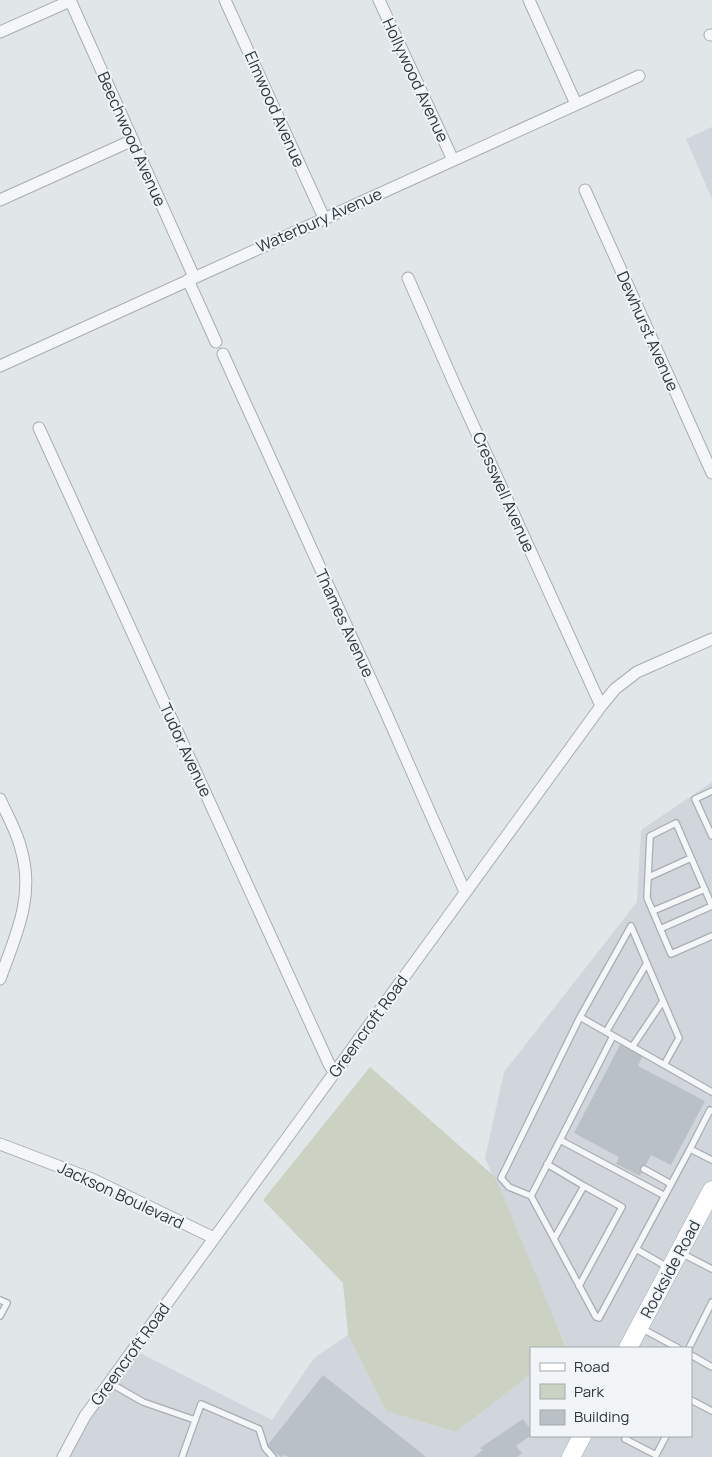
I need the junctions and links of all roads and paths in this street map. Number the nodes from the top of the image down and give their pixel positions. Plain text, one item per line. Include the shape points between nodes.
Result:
1 (70, 0) edge
2 (225, 0) edge
3 (379, 0) edge
4 (529, 0) edge
5 (0, 32) edge
6 (639, 76) dead end
7 (576, 104) junction
8 (133, 140) junction
9 (453, 160) junction
10 (585, 190) dead end
11 (0, 200) edge
12 (324, 218) junction
13 (408, 278) dead end
14 (191, 279) junction
15 (216, 342) dead end
16 (223, 354) dead end
17 (0, 366) edge
18 (39, 428) dead end
19 (712, 473) edge
20 (712, 639) edge
21 (601, 706) junction
22 (712, 790) edge
23 (0, 799) edge
24 (712, 836) edge
25 (691, 858) junction
26 (649, 878) junction
27 (705, 889) junction
28 (465, 892) junction
29 (653, 911) junction
30 (660, 929) junction
31 (712, 936) edge
32 (646, 963) junction
33 (0, 979) edge
34 (663, 1001) junction
35 (580, 1018) junction
36 (606, 1032) junction
37 (613, 1036) junction
38 (632, 1047) junction
39 (664, 1065) junction
40 (334, 1072) junction
41 (712, 1092) edge
42 (711, 1109) edge
43 (560, 1140) junction
44 (0, 1144) edge
45 (690, 1149) junction
46 (712, 1160) edge
47 (548, 1164) junction
48 (644, 1169) dead end
49 (671, 1184) junction
50 (584, 1186) junction
51 (712, 1190) edge
52 (530, 1196) junction
53 (665, 1196) junction
54 (214, 1238) junction
55 (554, 1239) junction
56 (636, 1250) junction
57 (679, 1252) junction
58 (670, 1269) junction
59 (712, 1269) edge
60 (579, 1286) junction
61 (0, 1300) edge
62 (712, 1302) edge
63 (0, 1316) edge
64 (640, 1326) junction
65 (629, 1347) edge
66 (676, 1347) edge
67 (690, 1347) edge
68 (692, 1356) edge
69 (712, 1367) edge
70 (110, 1383) junction
71 (692, 1401) edge
72 (712, 1411) edge
73 (195, 1420) junction
74 (581, 1437) edge
75 (665, 1437) edge
76 (626, 1438) edge
77 (63, 1457) edge
78 (182, 1457) edge
79 (273, 1457) edge
80 (571, 1457) edge

1 - 5 street
1 - 8 street, Beechwood Avenue
2 - 12 street, Elmwood Avenue
3 - 9 street, Hollywood Avenue
4 - 7 street
6 - 7 street, Waterbury Avenue
7 - 9 street, Waterbury Avenue
8 - 11 street
8 - 14 street, Beechwood Avenue
9 - 12 street, Waterbury Avenue
10 - 19 street, Dewhurst Avenue
12 - 14 street, Waterbury Avenue
13 - 21 street, Cresswell Avenue
14 - 15 street, Beechwood Avenue
14 - 17 street, Waterbury Avenue
16 - 28 street, Thames Avenue
18 - 40 street, Tudor Avenue
20 - 21 street, Greencroft Road via 637,672 615,689
21 - 28 street, Greencroft Road
22 - 24 lane via 695,798
23 - 33 street via 22,849 26,886 23,917
25 - 26 lane
25 - 26 lane via 676,823 650,836
25 - 27 lane
26 - 29 lane via 647,898
27 - 29 lane
27 - 30 lane via 712,906
28 - 40 street, Greencroft Road
29 - 30 lane
30 - 31 lane via 671,954
32 - 34 lane
32 - 35 lane via 630,926
32 - 36 lane
34 - 38 lane
34 - 39 lane via 679,1038
35 - 36 lane
35 - 52 lane via 501,1178 509,1187
36 - 37 lane
37 - 38 lane
37 - 43 lane
38 - 39 lane
39 - 41 lane
40 - 54 street, Greencroft Road
42 - 45 lane
43 - 47 lane
43 - 53 lane
44 - 54 street, Jackson Boulevard via 92,1179
45 - 46 lane
45 - 49 lane
47 - 50 lane
47 - 52 lane
48 - 49 lane
49 - 53 lane
50 - 55 lane
50 - 60 lane via 622,1207
51 - 57 main road, Rockside Road
52 - 55 lane
53 - 56 lane
54 - 70 street, Greencroft Road
55 - 60 lane
56 - 58 lane
56 - 60 lane via 599,1318 596,1318
57 - 58 main road, Rockside Road
57 - 59 lane
58 - 64 main road, Rockside Road
61 - 63 lane via 7,1303
62 - 67 lane
64 - 65 main road, Rockside Road
64 - 66 lane
68 - 69 lane
70 - 73 lane via 143,1402
70 - 77 street, Greencroft Road via 86,1416
71 - 72 lane
73 - 78 lane
73 - 79 lane via 201,1404 259,1429 265,1448
74 - 80 main road
75 - 76 lane via 656,1455

